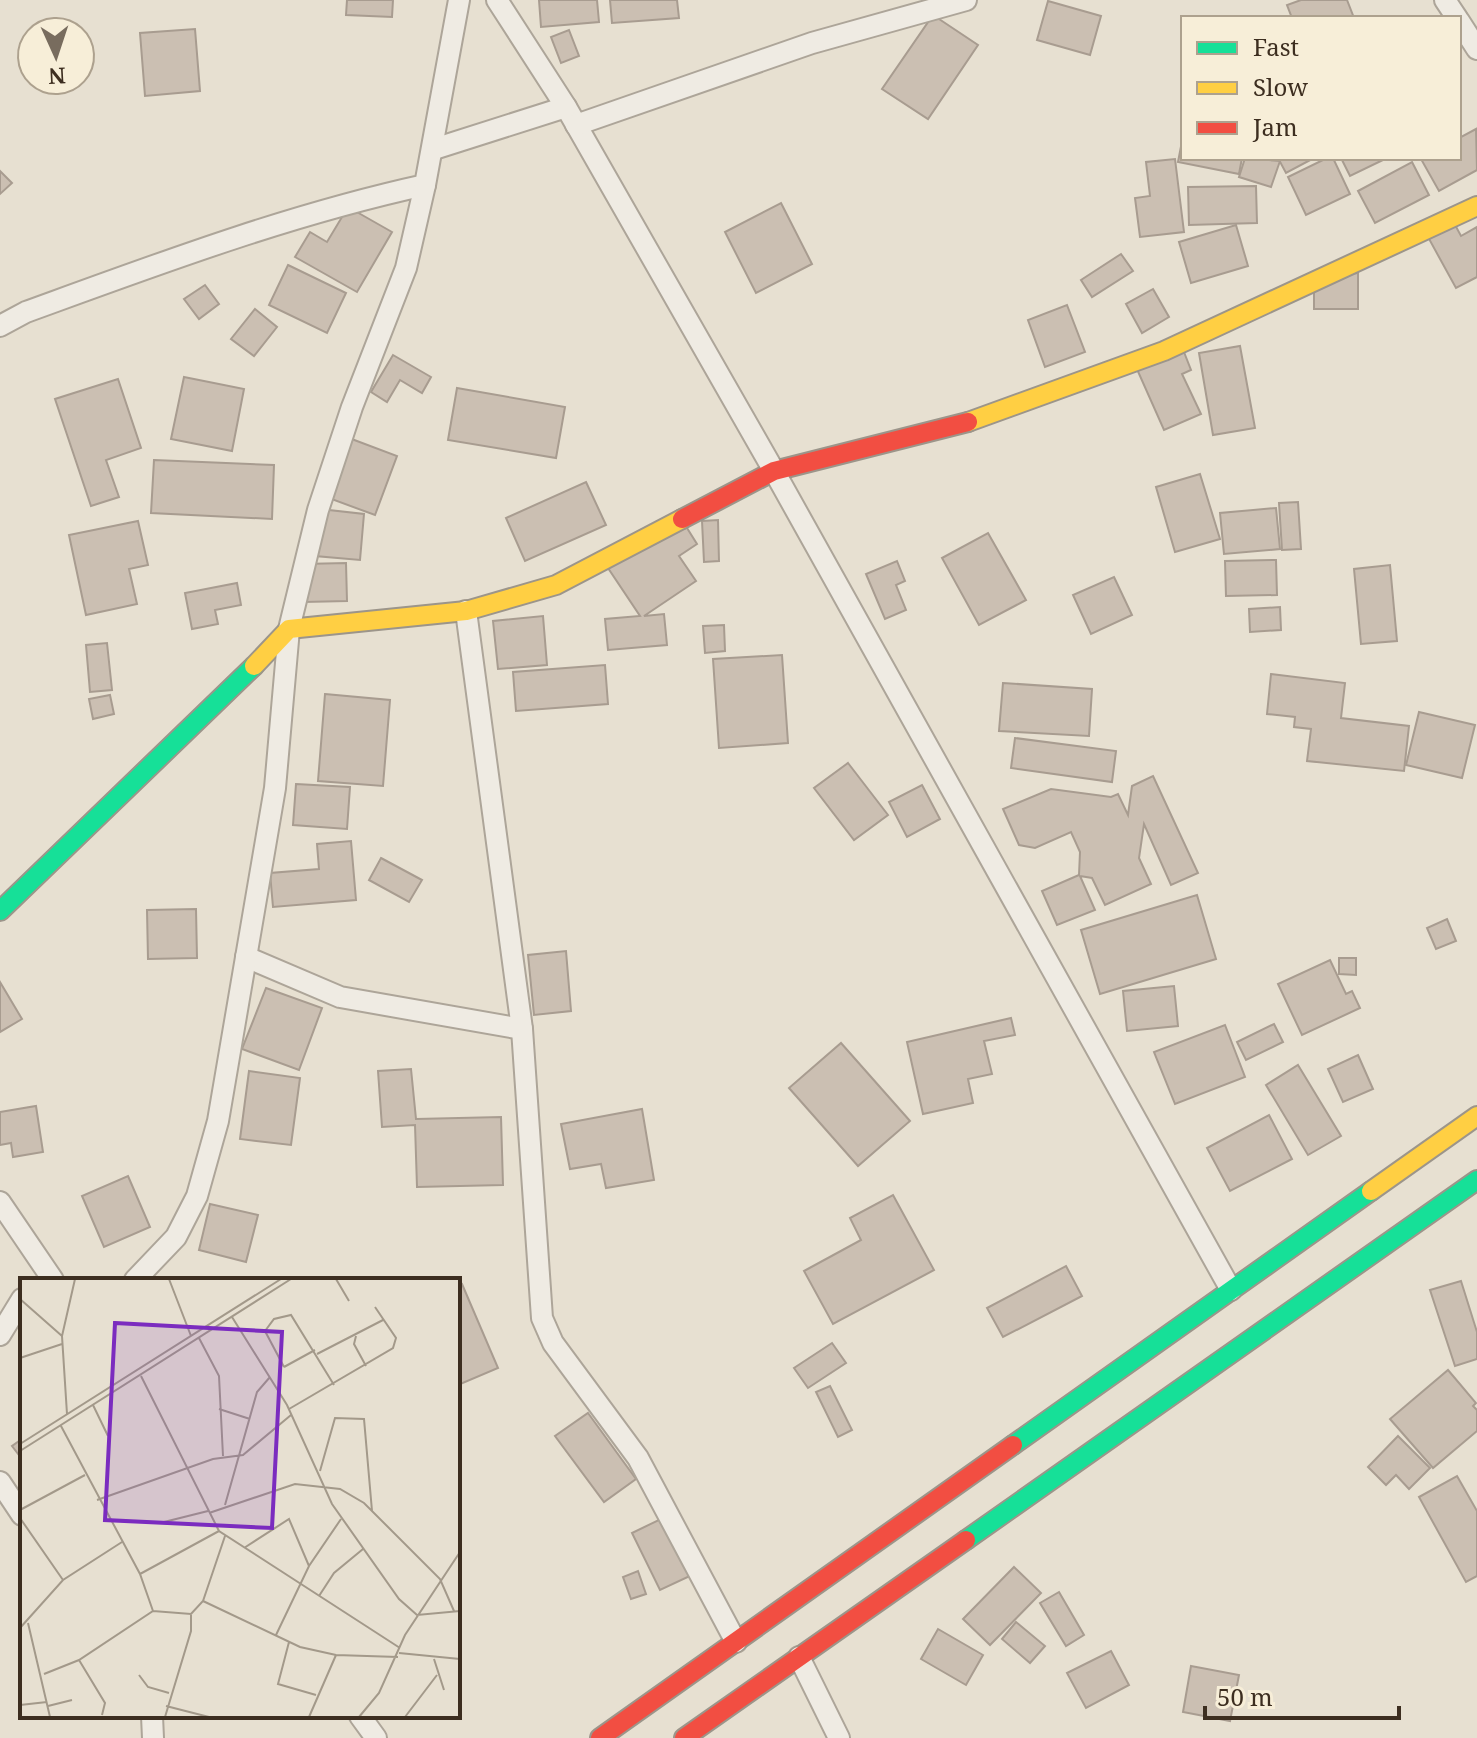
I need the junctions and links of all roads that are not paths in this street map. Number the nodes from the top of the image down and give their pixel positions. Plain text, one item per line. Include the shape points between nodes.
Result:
1 (459, 0) edge
2 (497, 0) edge
3 (966, 0) edge
4 (1461, 25) edge
5 (1477, 49) edge
6 (571, 116) junction
7 (434, 149) junction
8 (425, 185) junction
9 (1477, 206) edge
10 (0, 326) edge
11 (774, 471) junction
12 (466, 611) junction
13 (289, 629) junction
14 (0, 911) edge
15 (246, 957) junction
16 (522, 1029) junction
17 (1477, 1116) edge
18 (1477, 1180) edge
19 (0, 1202) edge
20 (43, 1275) edge
21 (137, 1278) edge
22 (1231, 1290) junction
23 (20, 1302) edge
24 (0, 1335) edge
25 (0, 1482) edge
26 (20, 1512) edge
27 (736, 1642) junction
28 (799, 1657) junction
29 (152, 1718) edge
30 (361, 1718) edge
31 (153, 1738) edge
32 (376, 1738) edge
33 (600, 1738) edge
34 (684, 1738) edge
35 (839, 1738) edge

1 - 7 street
2 - 6 street
3 - 6 street
4 - 5 street
6 - 7 street
6 - 11 street
7 - 8 street
8 - 10 street via 242,234
8 - 13 street via 406,268 318,510
9 - 11 main road via 1164,351 1085,382 974,421
11 - 12 main road via 556,585
11 - 22 street
12 - 13 main road
12 - 16 street
13 - 14 main road via 214,708
13 - 15 street via 275,788
15 - 16 street via 340,997
15 - 21 street via 218,1121 197,1196 176,1237
16 - 27 street via 542,1318 553,1343 638,1458
17 - 22 main road
18 - 28 main road
19 - 20 street
22 - 27 main road
23 - 24 street
25 - 26 street
27 - 33 main road
28 - 34 main road
28 - 35 street
29 - 31 street
30 - 32 street

